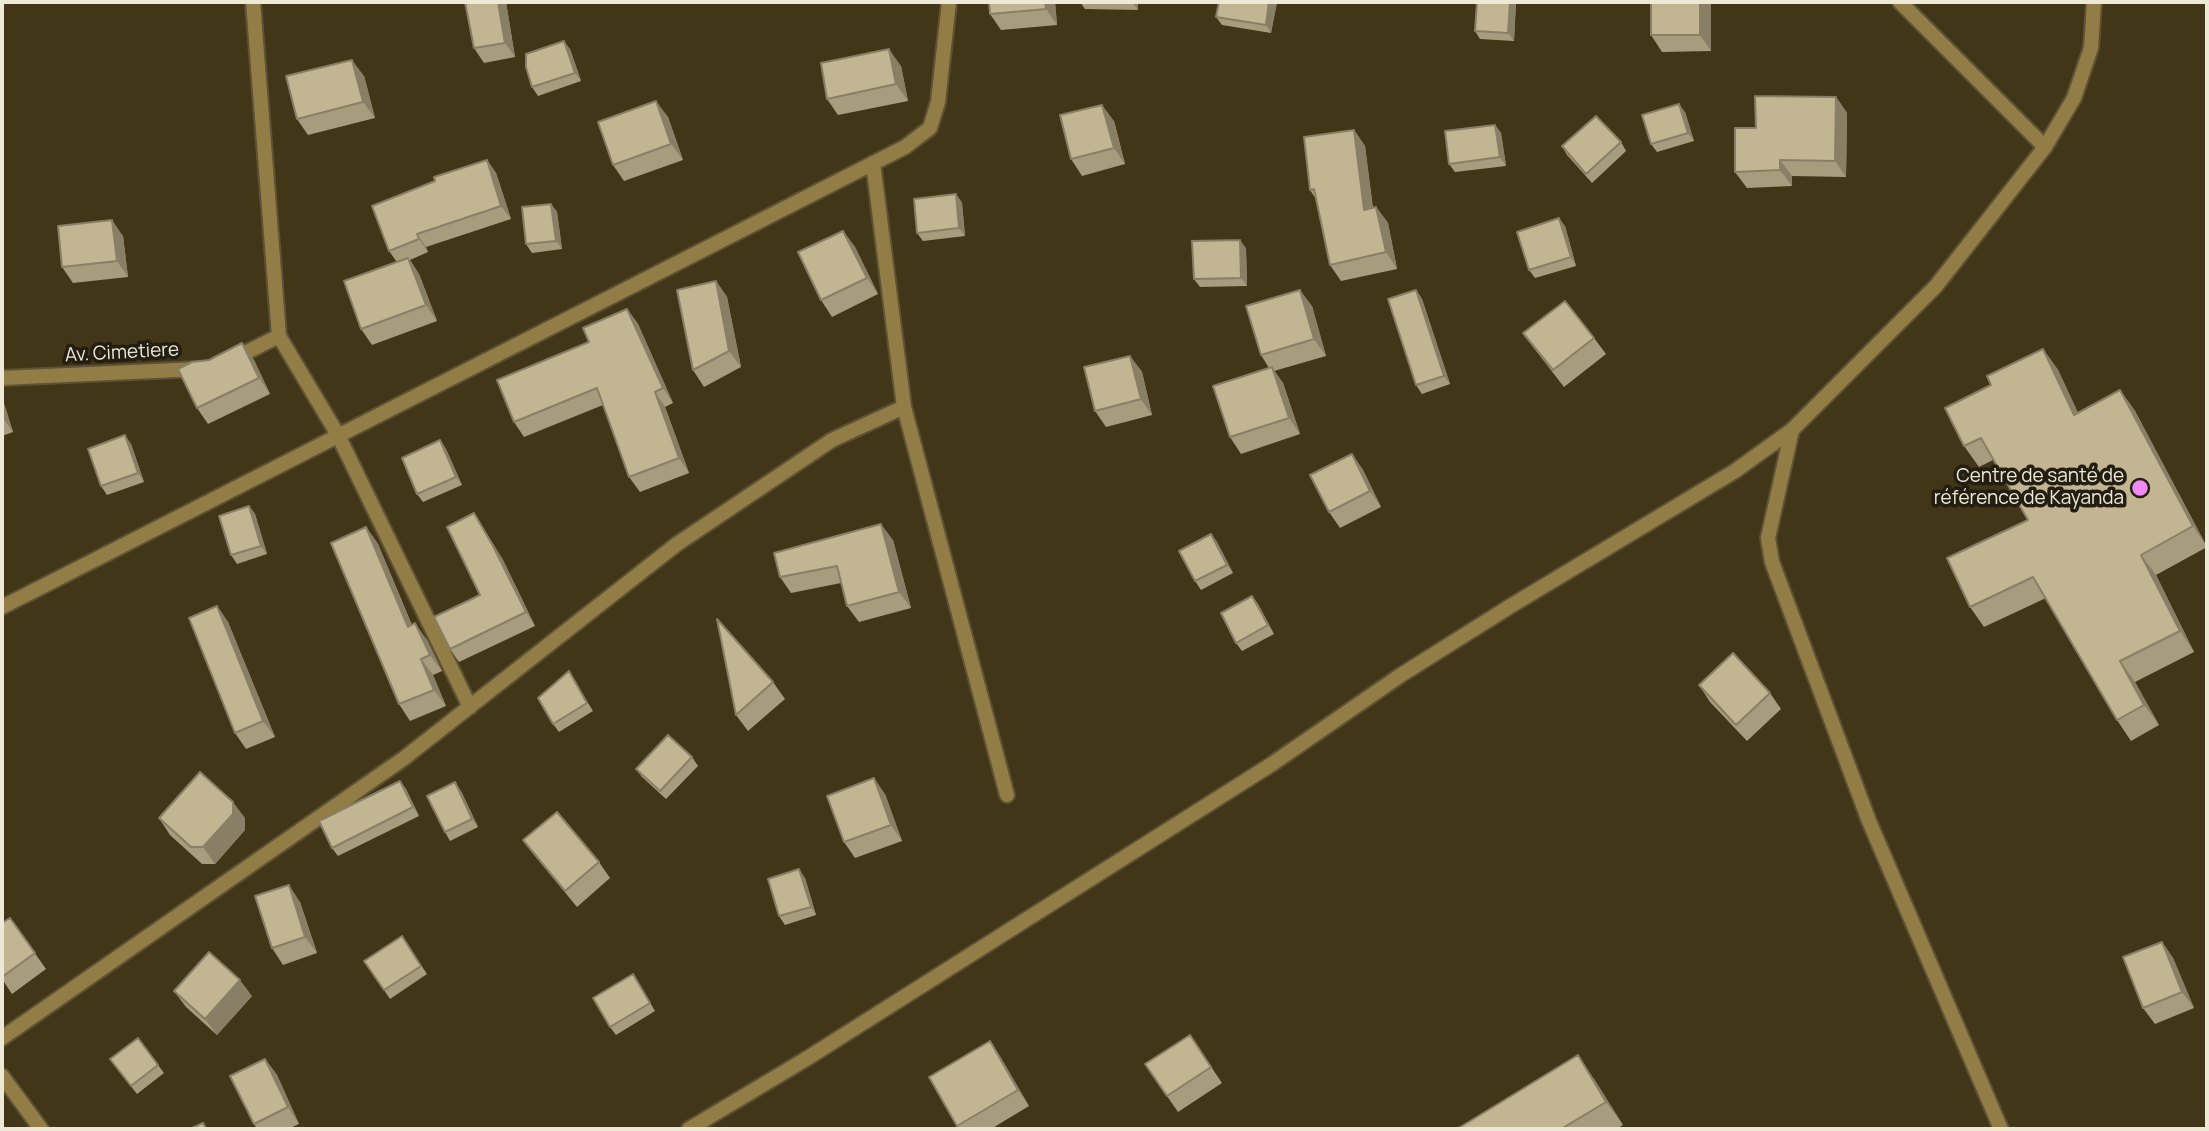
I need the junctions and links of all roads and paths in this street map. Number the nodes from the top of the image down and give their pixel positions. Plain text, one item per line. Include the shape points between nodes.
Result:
1 (253, 2) edge
2 (949, 2) edge
3 (1900, 2) edge
4 (2094, 2) edge
5 (2045, 147) junction
6 (873, 163) junction
7 (279, 336) junction
8 (2, 378) edge
9 (904, 407) junction
10 (1792, 430) junction
11 (338, 435) junction
12 (2, 607) edge
13 (470, 707) junction
14 (1007, 795) dead end
15 (2, 1038) edge
16 (2, 1076) edge
17 (41, 1129) edge
18 (689, 1129) edge
19 (2001, 1129) edge

1 - 7 street
2 - 6 street via 938,102 930,128
3 - 5 street
4 - 5 street via 2091,48 2074,98
5 - 10 street via 1936,286
6 - 9 street
6 - 11 street
7 - 8 street, Av. Cimetiere via 216,368
7 - 11 street
9 - 13 street via 832,440 677,544
9 - 14 street
10 - 18 street via 1735,471 1401,675 1249,779
10 - 19 street via 1768,538 1772,562 1869,821
11 - 12 street
11 - 13 street
13 - 15 street via 403,760
16 - 17 street

